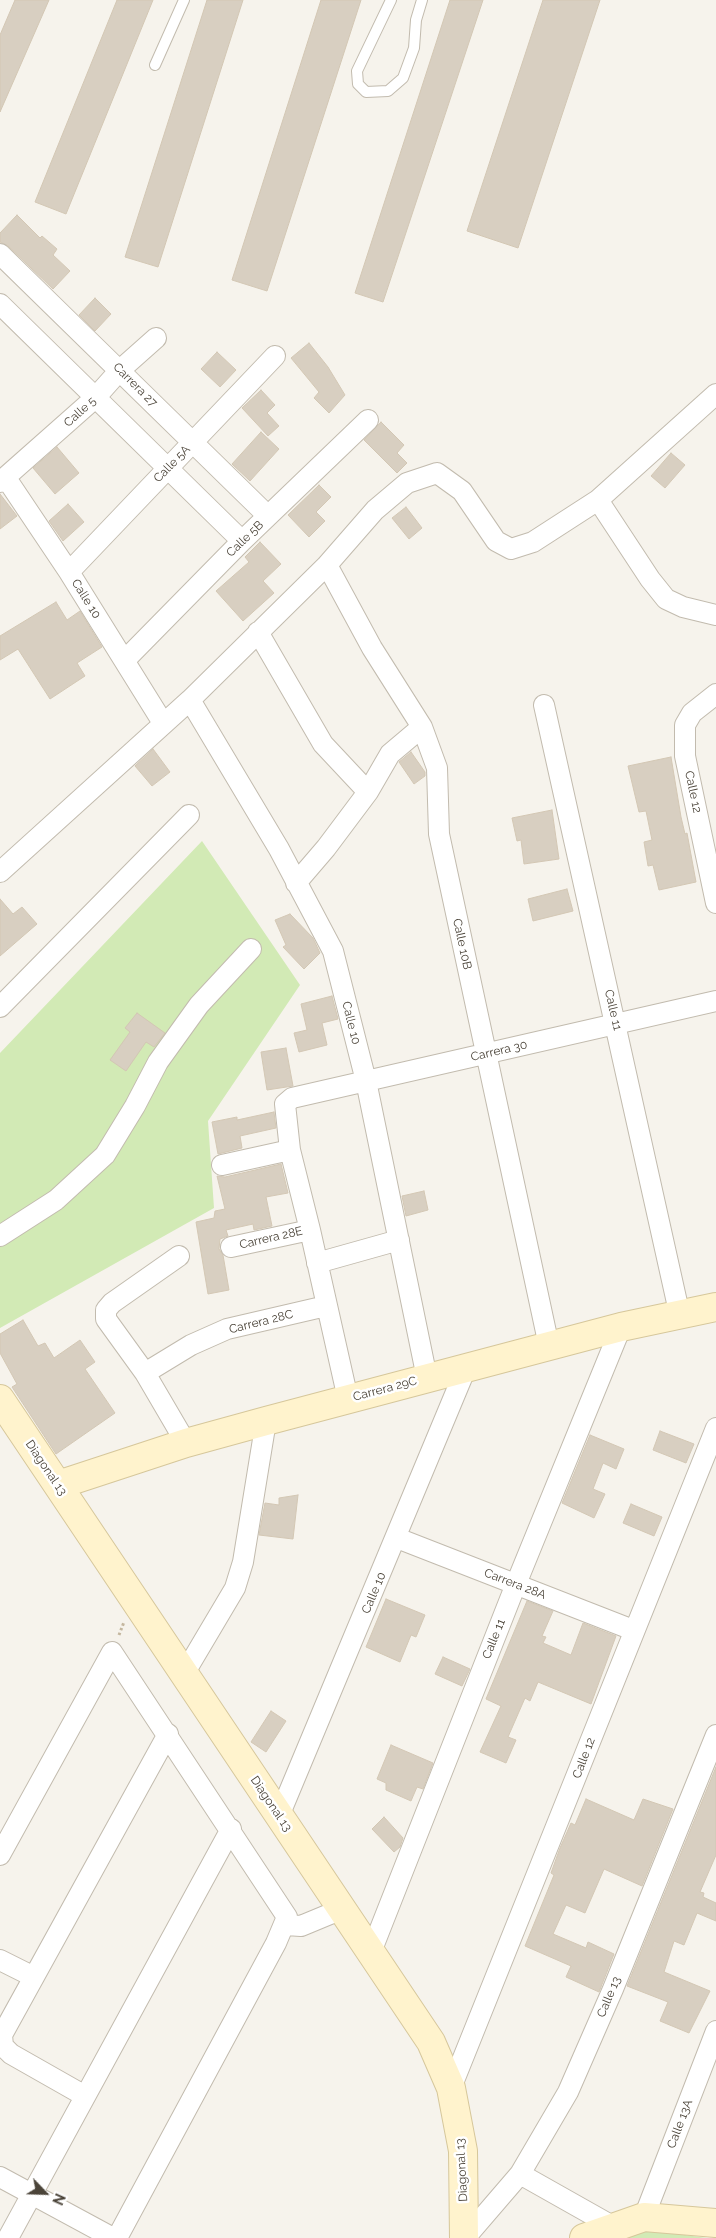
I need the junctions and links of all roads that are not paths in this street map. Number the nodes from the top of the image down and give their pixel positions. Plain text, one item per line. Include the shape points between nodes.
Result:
1 (184, 0) edge
2 (391, 0) edge
3 (422, 0) edge
4 (155, 65) dead end
5 (0, 254) edge
6 (0, 304) edge
7 (156, 338) dead end
8 (275, 356) dead end
9 (120, 370) junction
10 (716, 394) edge
11 (95, 398) junction
12 (368, 420) dead end
13 (193, 442) junction
14 (166, 468) junction
15 (3, 480) edge
16 (598, 500) junction
17 (268, 516) junction
18 (242, 541) junction
19 (327, 564) junction
20 (69, 572) junction
21 (716, 614) edge
22 (258, 632) junction
23 (125, 660) junction
24 (716, 694) edge
25 (190, 700) junction
26 (544, 706) dead end
27 (163, 723) junction
28 (422, 727) junction
29 (368, 792) junction
30 (189, 814) dead end
31 (0, 872) edge
32 (296, 883) junction
33 (716, 903) edge
34 (251, 949) dead end
35 (716, 1001) edge
36 (0, 1007) edge
37 (616, 1023) junction
38 (485, 1054) junction
39 (366, 1081) junction
40 (290, 1150) junction
41 (222, 1165) dead end
42 (310, 1230) junction
43 (0, 1236) edge
44 (399, 1240) junction
45 (231, 1247) dead end
46 (179, 1256) dead end
47 (317, 1262) junction
48 (326, 1306) junction
49 (716, 1307) edge
50 (680, 1316) junction
51 (621, 1327) junction
52 (549, 1346) junction
53 (466, 1368) junction
54 (145, 1373) junction
55 (427, 1378) junction
56 (0, 1399) edge
57 (348, 1399) junction
58 (266, 1421) junction
59 (716, 1428) edge
60 (186, 1443) junction
61 (58, 1485) junction
62 (397, 1538) junction
63 (516, 1584) junction
64 (633, 1630) junction
65 (184, 1674) junction
66 (168, 1734) junction
67 (716, 1735) edge
68 (280, 1816) junction
69 (231, 1829) junction
70 (0, 1855) edge
71 (342, 1909) junction
72 (286, 1924) junction
73 (371, 1952) junction
74 (0, 1960) edge
75 (34, 1977) junction
76 (716, 2031) edge
77 (451, 2088) junction
78 (86, 2096) junction
79 (520, 2174) junction
80 (0, 2177) edge
81 (32, 2194) junction
82 (644, 2217) junction
83 (716, 2223) edge
84 (614, 2227) junction
85 (8, 2238) edge
86 (115, 2238) edge
87 (465, 2238) edge
88 (584, 2238) edge

1 - 4 lane
2 - 3 lane via 356,71 358,84 366,92 388,91 403,78 414,48 416,20
5 - 9 street, Carrera 27
6 - 11 street
7 - 9 street, Calle 5
8 - 13 street, Calle 5A
9 - 11 street, Calle 5
9 - 13 street, Carrera 27
10 - 16 street
11 - 14 street
11 - 15 street, Calle 5
12 - 17 street, Calle 5B
13 - 14 street, Calle 5A
13 - 17 street, Carrera 27
14 - 18 street
14 - 20 street, Calle 5A
15 - 20 street, Calle 10
16 - 19 street via 533,542 510,549 496,541 462,491 437,473 406,483 375,510
16 - 21 street via 666,599 683,607
17 - 18 street, Calle 5B
18 - 23 street, Calle 5B
19 - 22 street
19 - 28 street, Calle 10B via 372,648
20 - 23 street, Calle 10
22 - 25 street
22 - 29 street via 323,744
23 - 27 street, Calle 10
24 - 33 street, Calle 12 via 692,713 684,725 685,756
25 - 27 street
25 - 32 street, Calle 10
26 - 37 street, Calle 11
27 - 31 street
28 - 29 street via 390,754
28 - 38 street, Calle 10B via 437,768 440,834
29 - 32 street
30 - 36 street
32 - 39 street, Calle 10 via 333,951
34 - 43 street via 199,1004 168,1048 105,1155 56,1200
35 - 37 street, Carrera 30
37 - 38 street, Carrera 30
37 - 50 street, Calle 11
38 - 39 street, Carrera 30
38 - 52 street, Calle 10B
39 - 40 street, Carrera 30 via 292,1098 285,1104
39 - 44 street, Calle 10
40 - 41 street
40 - 42 street
42 - 45 street, Carrera 28E
42 - 47 street
44 - 47 street
44 - 55 street, Calle 10
46 - 54 street via 106,1310 106,1319
47 - 48 street
48 - 54 street, Carrera 28C via 227,1329 191,1345
48 - 57 street
49 - 50 street, Carrera 29C
50 - 51 street, Carrera 29C
51 - 52 street, Carrera 29C
51 - 63 street, Calle 11
52 - 53 street, Carrera 29C
53 - 55 street, Carrera 29C
53 - 62 street, Calle 10
54 - 60 street
55 - 57 street, Carrera 29C
56 - 61 street, Diagonal 13
57 - 58 street, Carrera 29C
58 - 60 street, Carrera 29C
58 - 65 street via 243,1562 235,1588
59 - 64 street, Calle 12
60 - 61 street, Carrera 29C
61 - 65 street, Diagonal 13
62 - 63 street, Carrera 28A
62 - 68 street, Calle 10
63 - 64 street, Carrera 28A
63 - 73 street, Calle 11
64 - 77 street, Calle 12
65 - 68 street, Diagonal 13
66 - 69 street
66 - 70 street via 112,1652
66 - 75 street
67 - 79 street, Calle 13 via 613,1990 568,2092
68 - 71 street, Diagonal 13
69 - 72 street via 282,1907 287,1917
69 - 78 street
71 - 72 street via 301,1926
71 - 73 street, Diagonal 13
72 - 86 street
73 - 77 street, Diagonal 13 via 431,2042
74 - 75 street
75 - 78 street via 2,2035 3,2046 11,2054
76 - 82 street, Calle 13A
77 - 87 street, Diagonal 13 via 463,2151
78 - 81 street
79 - 84 street
79 - 87 street, Calle 13
80 - 81 street
81 - 85 street
81 - 86 street
82 - 83 street
82 - 84 street
84 - 88 street

